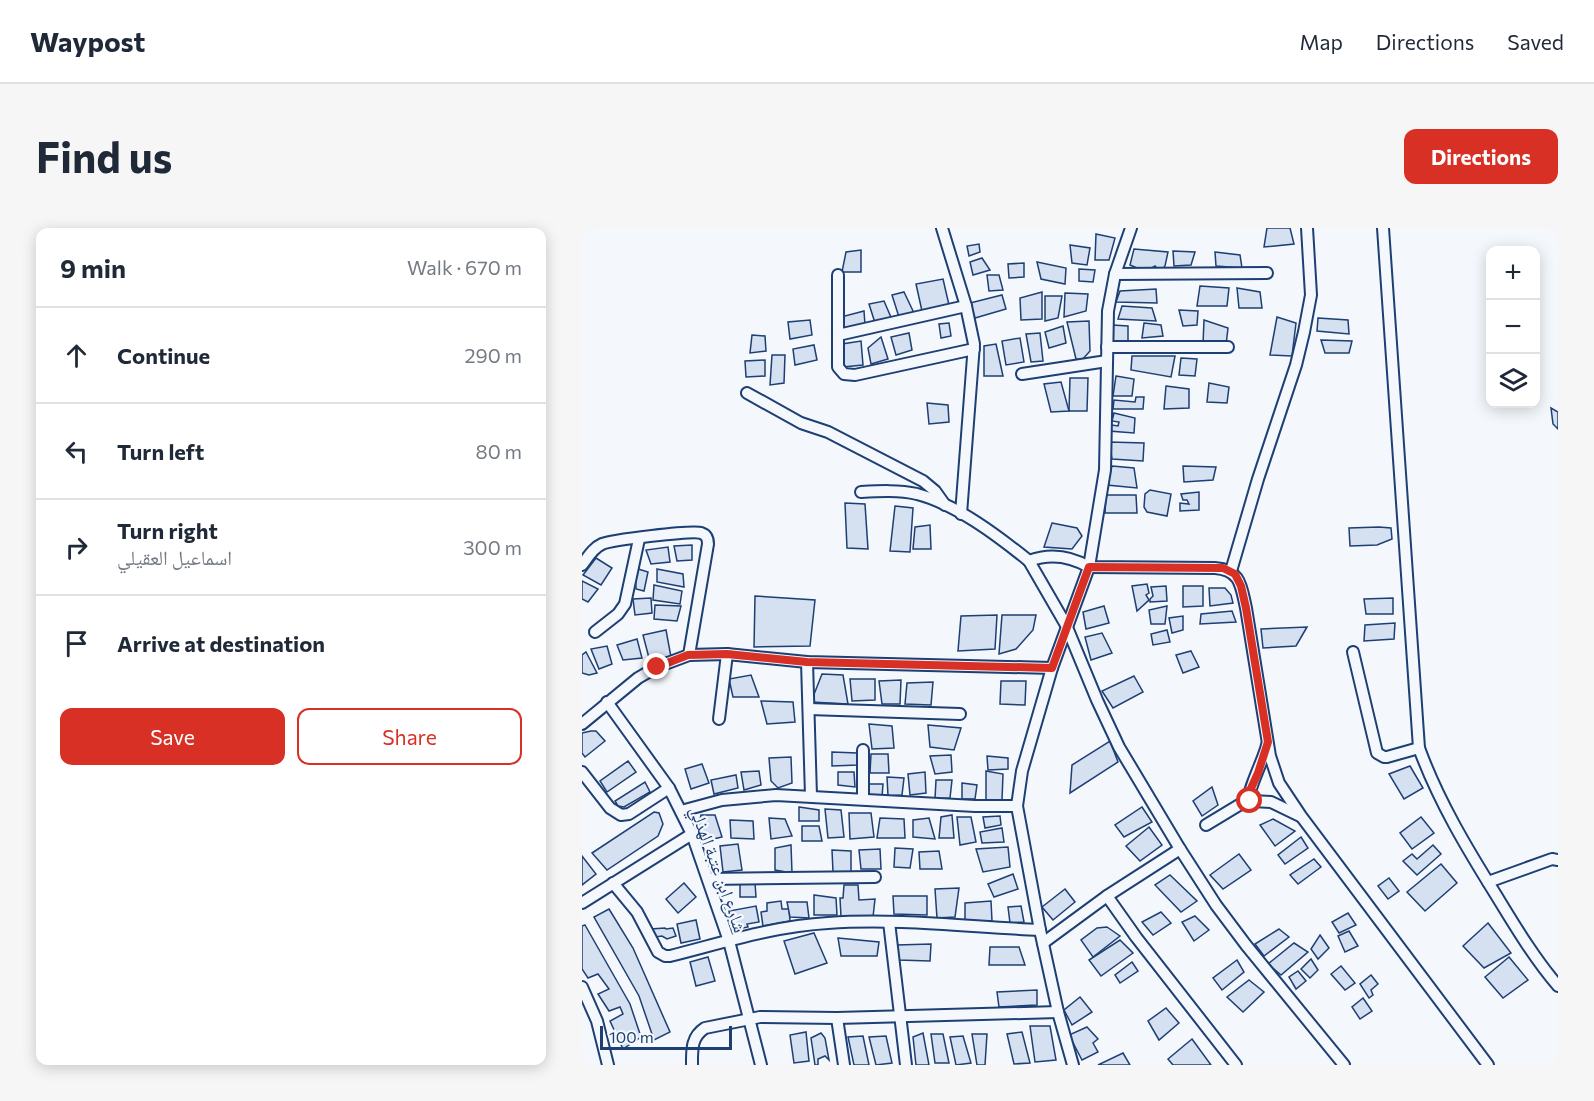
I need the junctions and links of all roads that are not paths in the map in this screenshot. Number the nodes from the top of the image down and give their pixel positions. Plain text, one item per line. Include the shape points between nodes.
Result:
1 (942, 228) edge
2 (1131, 228) edge
3 (1308, 228) edge
4 (1383, 228) edge
5 (1267, 273) dead end
6 (1115, 274) junction
7 (838, 275) dead end
8 (966, 306) junction
9 (838, 335) junction
10 (1107, 347) junction
11 (1228, 347) dead end
12 (974, 349) junction
13 (1107, 361) junction
14 (1022, 374) dead end
15 (747, 393) dead end
16 (861, 492) dead end
17 (945, 505) junction
18 (961, 514) junction
19 (639, 539) junction
20 (1029, 561) junction
21 (582, 565) edge
22 (1089, 567) junction
23 (1231, 571) junction
24 (1066, 625) junction
25 (595, 632) dead end
26 (1353, 652) dead end
27 (727, 654) junction
28 (688, 655) junction
29 (807, 662) junction
30 (1052, 668) junction
31 (607, 702) junction
32 (808, 709) junction
33 (960, 714) dead end
34 (719, 719) dead end
35 (582, 724) edge
36 (1268, 742) junction
37 (1419, 748) junction
38 (863, 750) dead end
39 (582, 772) edge
40 (669, 788) junction
41 (811, 796) junction
42 (863, 799) junction
43 (1248, 799) junction
44 (1017, 806) junction
45 (681, 811) junction
46 (1301, 816) junction
47 (1206, 825) dead end
48 (692, 834) junction
49 (1180, 849) junction
50 (1558, 860) edge
51 (875, 877) dead end
52 (708, 879) junction
53 (613, 882) junction
54 (1488, 882) junction
55 (1107, 896) junction
56 (582, 903) edge
57 (889, 922) junction
58 (1040, 930) junction
59 (729, 941) junction
60 (1043, 944) junction
61 (1558, 986) edge
62 (582, 987) edge
63 (1058, 1012) junction
64 (899, 1017) junction
65 (749, 1018) junction
66 (837, 1018) junction
67 (1234, 1064) edge
68 (608, 1065) edge
69 (692, 1065) edge
70 (761, 1065) edge
71 (844, 1065) edge
72 (906, 1065) edge
73 (1073, 1065) edge
74 (1344, 1065) edge
75 (1488, 1065) edge

1 - 8 street
2 - 6 street
3 - 23 street via 1311,295 1304,332
4 - 37 street
5 - 6 street
6 - 10 street
7 - 9 street
8 - 9 street
8 - 12 street
9 - 12 street via 838,367 849,375
10 - 11 street
10 - 13 street
12 - 18 street
13 - 14 street
13 - 22 street via 1105,470
15 - 17 street via 923,481
16 - 17 street via 904,492
17 - 18 street
18 - 20 street
19 - 21 street via 598,546
19 - 25 street via 625,604
19 - 28 street via 697,532 707,538
20 - 22 street via 1056,556
20 - 24 street
22 - 23 street via 1206,567
22 - 24 street
23 - 36 street via 1241,586 1246,608
24 - 30 street
24 - 49 street via 1119,747
26 - 37 street via 1377,753 1384,757
27 - 28 street
27 - 29 street
27 - 34 street
28 - 31 street via 647,672
29 - 30 street
29 - 32 street
30 - 44 street via 1022,771
31 - 35 street
31 - 40 street, شارع ابن عتبة الهذلي
32 - 33 street
32 - 41 street
36 - 43 street
36 - 46 street via 1279,783
37 - 54 street via 1439,799
38 - 42 street
39 - 40 street via 610,808 621,815 629,814
40 - 45 street, شارع ابن عتبة الهذلي
41 - 42 street
41 - 45 street via 730,799
42 - 44 street
43 - 46 street via 1271,802
43 - 47 street
44 - 58 street
45 - 48 street, شارع ابن عتبة الهذلي
46 - 75 street
48 - 52 street, شارع ابن عتبة الهذلي
48 - 53 street
49 - 55 street
49 - 74 street via 1246,945
50 - 54 street
51 - 52 street
52 - 59 street, شارع ابن عتبة الهذلي
53 - 56 street
53 - 59 street via 637,912 661,954 670,956
54 - 61 street
55 - 60 street
55 - 67 street
57 - 58 street
57 - 59 street via 806,925
57 - 64 street
58 - 60 street
59 - 65 street, شارع ابن عتبة الهذلي
60 - 63 street
62 - 68 street via 597,1021
63 - 64 street
63 - 73 street
64 - 66 street
64 - 72 street
65 - 66 street
65 - 69 street via 700,1031 693,1044
65 - 70 street, شارع ابن عتبة الهذلي
66 - 71 street

